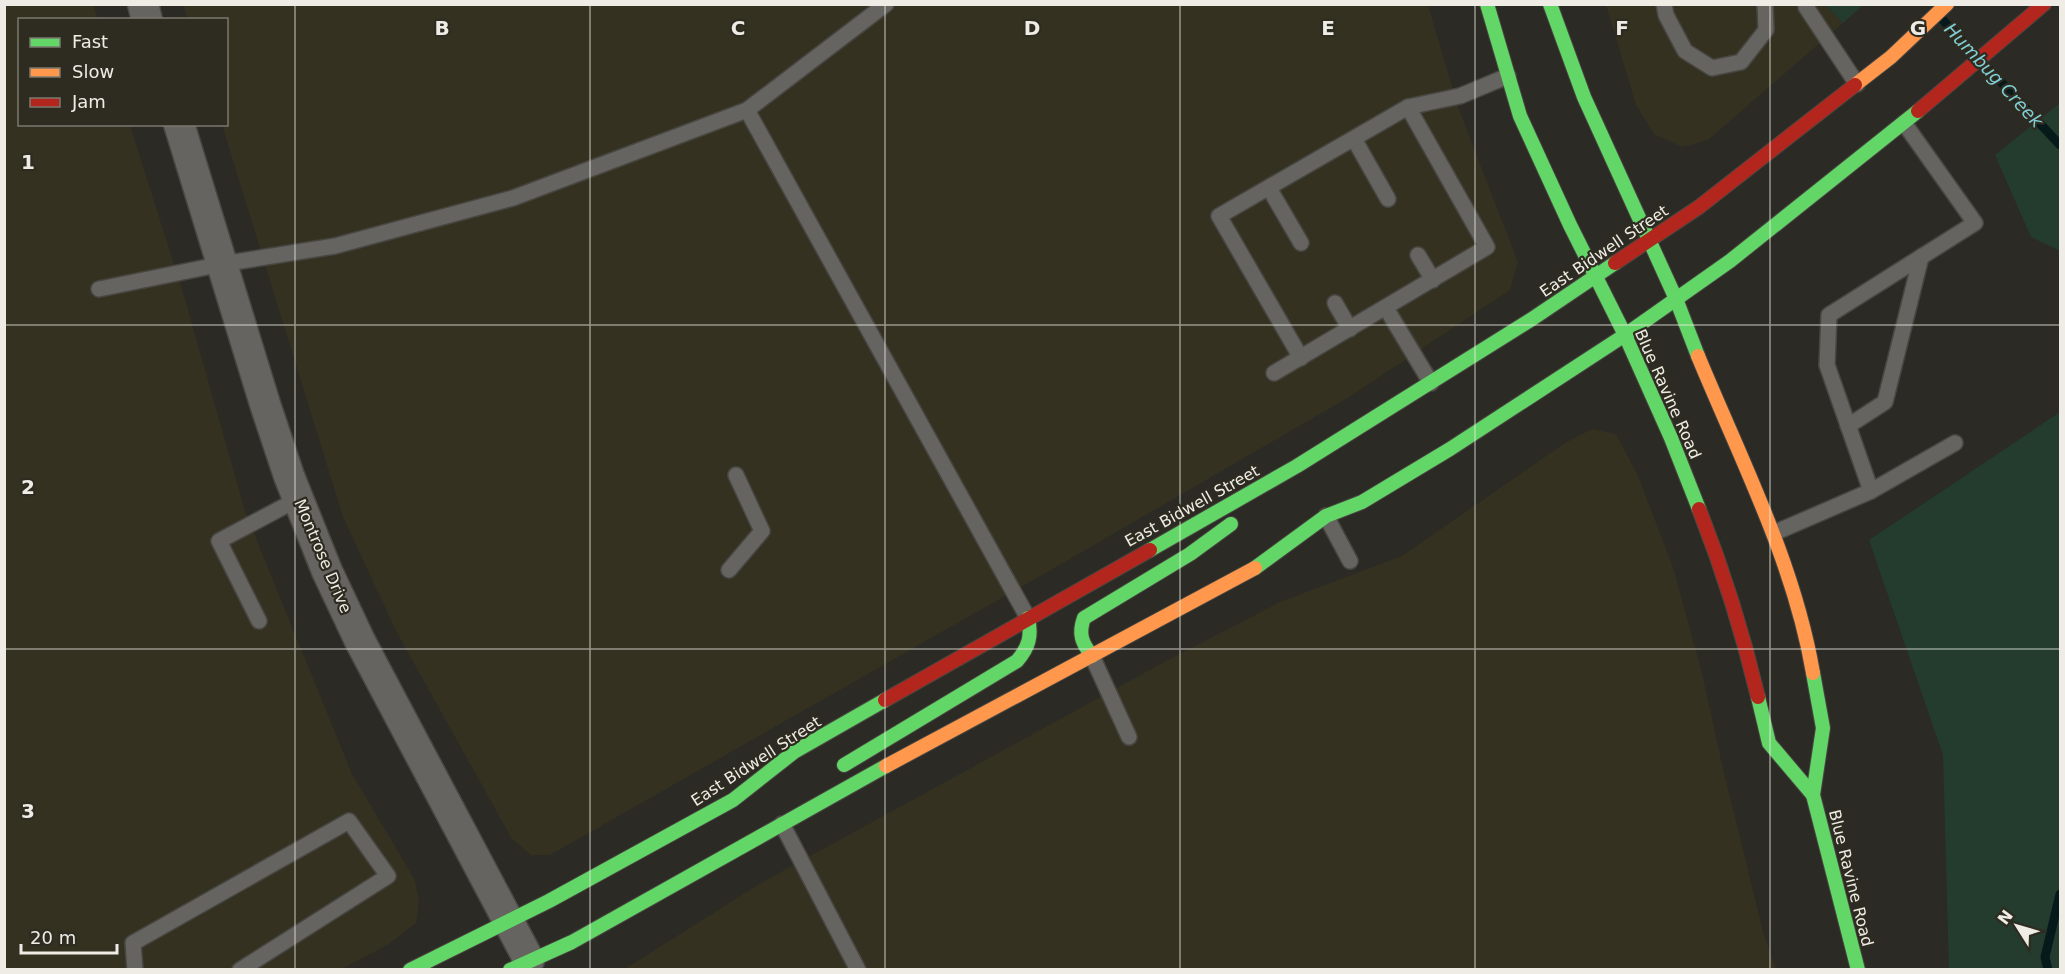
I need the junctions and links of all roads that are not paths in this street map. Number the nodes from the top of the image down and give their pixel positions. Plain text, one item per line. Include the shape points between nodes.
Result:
1 (886, 4) edge
2 (1487, 4) edge
3 (1550, 4) edge
4 (1765, 4) edge
5 (1806, 4) edge
6 (1947, 4) edge
7 (2036, 4) edge
8 (2043, 4) edge
9 (1665, 10) edge
10 (2025, 20) junction
11 (1508, 76) junction
12 (1857, 84) junction
13 (1408, 107) junction
14 (747, 110) junction
15 (1904, 123) junction
16 (180, 126) edge
17 (1354, 139) junction
18 (1269, 188) junction
19 (1388, 199) dead end
20 (1648, 240) junction
21 (1301, 243) dead end
22 (1418, 255) dead end
23 (1921, 257) junction
24 (222, 264) junction
25 (1594, 275) junction
26 (1433, 280) junction
27 (99, 289) dead end
28 (1676, 299) junction
29 (1335, 303) dead end
30 (1386, 308) junction
31 (1350, 329) junction
32 (1625, 335) junction
33 (1301, 358) junction
34 (1274, 373) dead end
35 (1431, 383) junction
36 (1848, 426) junction
37 (1955, 443) dead end
38 (1284, 473) junction
39 (736, 475) dead end
40 (1871, 491) junction
41 (298, 500) junction
42 (1326, 516) junction
43 (1774, 533) junction
44 (1350, 561) dead end
45 (729, 570) dead end
46 (1029, 618) junction
47 (259, 621) dead end
48 (1092, 656) junction
49 (1129, 737) dead end
50 (836, 770) dead end
51 (1813, 795) junction
52 (800, 797) dead end
53 (782, 824) junction
54 (508, 920) junction
55 (527, 967) edge
56 (135, 969) edge
57 (240, 969) edge
58 (410, 969) edge
59 (858, 969) edge
60 (1858, 969) edge

1 - 14 lane
2 - 11 main road, Blue Ravine Road
3 - 20 main road, Blue Ravine Road via 1584,97
4 - 9 lane via 1766,30 1742,62 1712,68 1684,51
5 - 12 lane
6 - 12 main road, East Bidwell Street
7 - 10 main road
8 - 10 main road
10 - 15 main road
11 - 13 lane via 1460,96
11 - 25 main road, Blue Ravine Road via 1520,116
12 - 20 main road, East Bidwell Street via 1699,207
13 - 17 lane
13 - 26 lane via 1487,247
14 - 24 lane via 513,198 335,246
14 - 46 lane
15 - 23 lane via 1975,223
15 - 28 main road via 1786,218
16 - 24 street, Montrose Drive
17 - 18 lane
17 - 19 lane
18 - 21 lane
18 - 33 lane via 1219,216
20 - 25 main road, East Bidwell Street
20 - 28 main road, Blue Ravine Road
22 - 26 lane
23 - 36 lane via 1885,402
23 - 36 lane via 1829,315 1827,365
24 - 27 lane
24 - 41 street, Montrose Drive
25 - 32 main road, Blue Ravine Road
25 - 35 main road, East Bidwell Street
26 - 30 lane
28 - 32 main road
28 - 43 main road, Blue Ravine Road
29 - 31 lane
30 - 31 lane
30 - 35 lane
31 - 33 lane
32 - 42 main road via 1450,449 1362,501
32 - 51 main road, Blue Ravine Road via 1711,539 1751,667 1769,743
33 - 34 lane
35 - 38 main road, East Bidwell Street
36 - 40 lane
37 - 40 lane
38 - 46 main road, East Bidwell Street
38 - 48 main road via 1249,511 1190,554 1084,618 1079,636
39 - 45 lane via 762,531
40 - 43 lane
41 - 47 lane via 219,541
41 - 54 street, Montrose Drive via 360,641
42 - 44 lane
42 - 48 main road via 1264,563
43 - 51 main road, Blue Ravine Road via 1809,648 1823,728
46 - 50 main road via 1031,641 1017,661
46 - 54 main road, East Bidwell Street via 794,752 733,800
48 - 49 lane
48 - 53 main road
51 - 60 main road, Blue Ravine Road
52 - 53 main road
53 - 55 main road
53 - 59 lane
54 - 55 street, Montrose Drive
54 - 58 main road, East Bidwell Street
56 - 57 lane via 133,943 349,821 388,876

